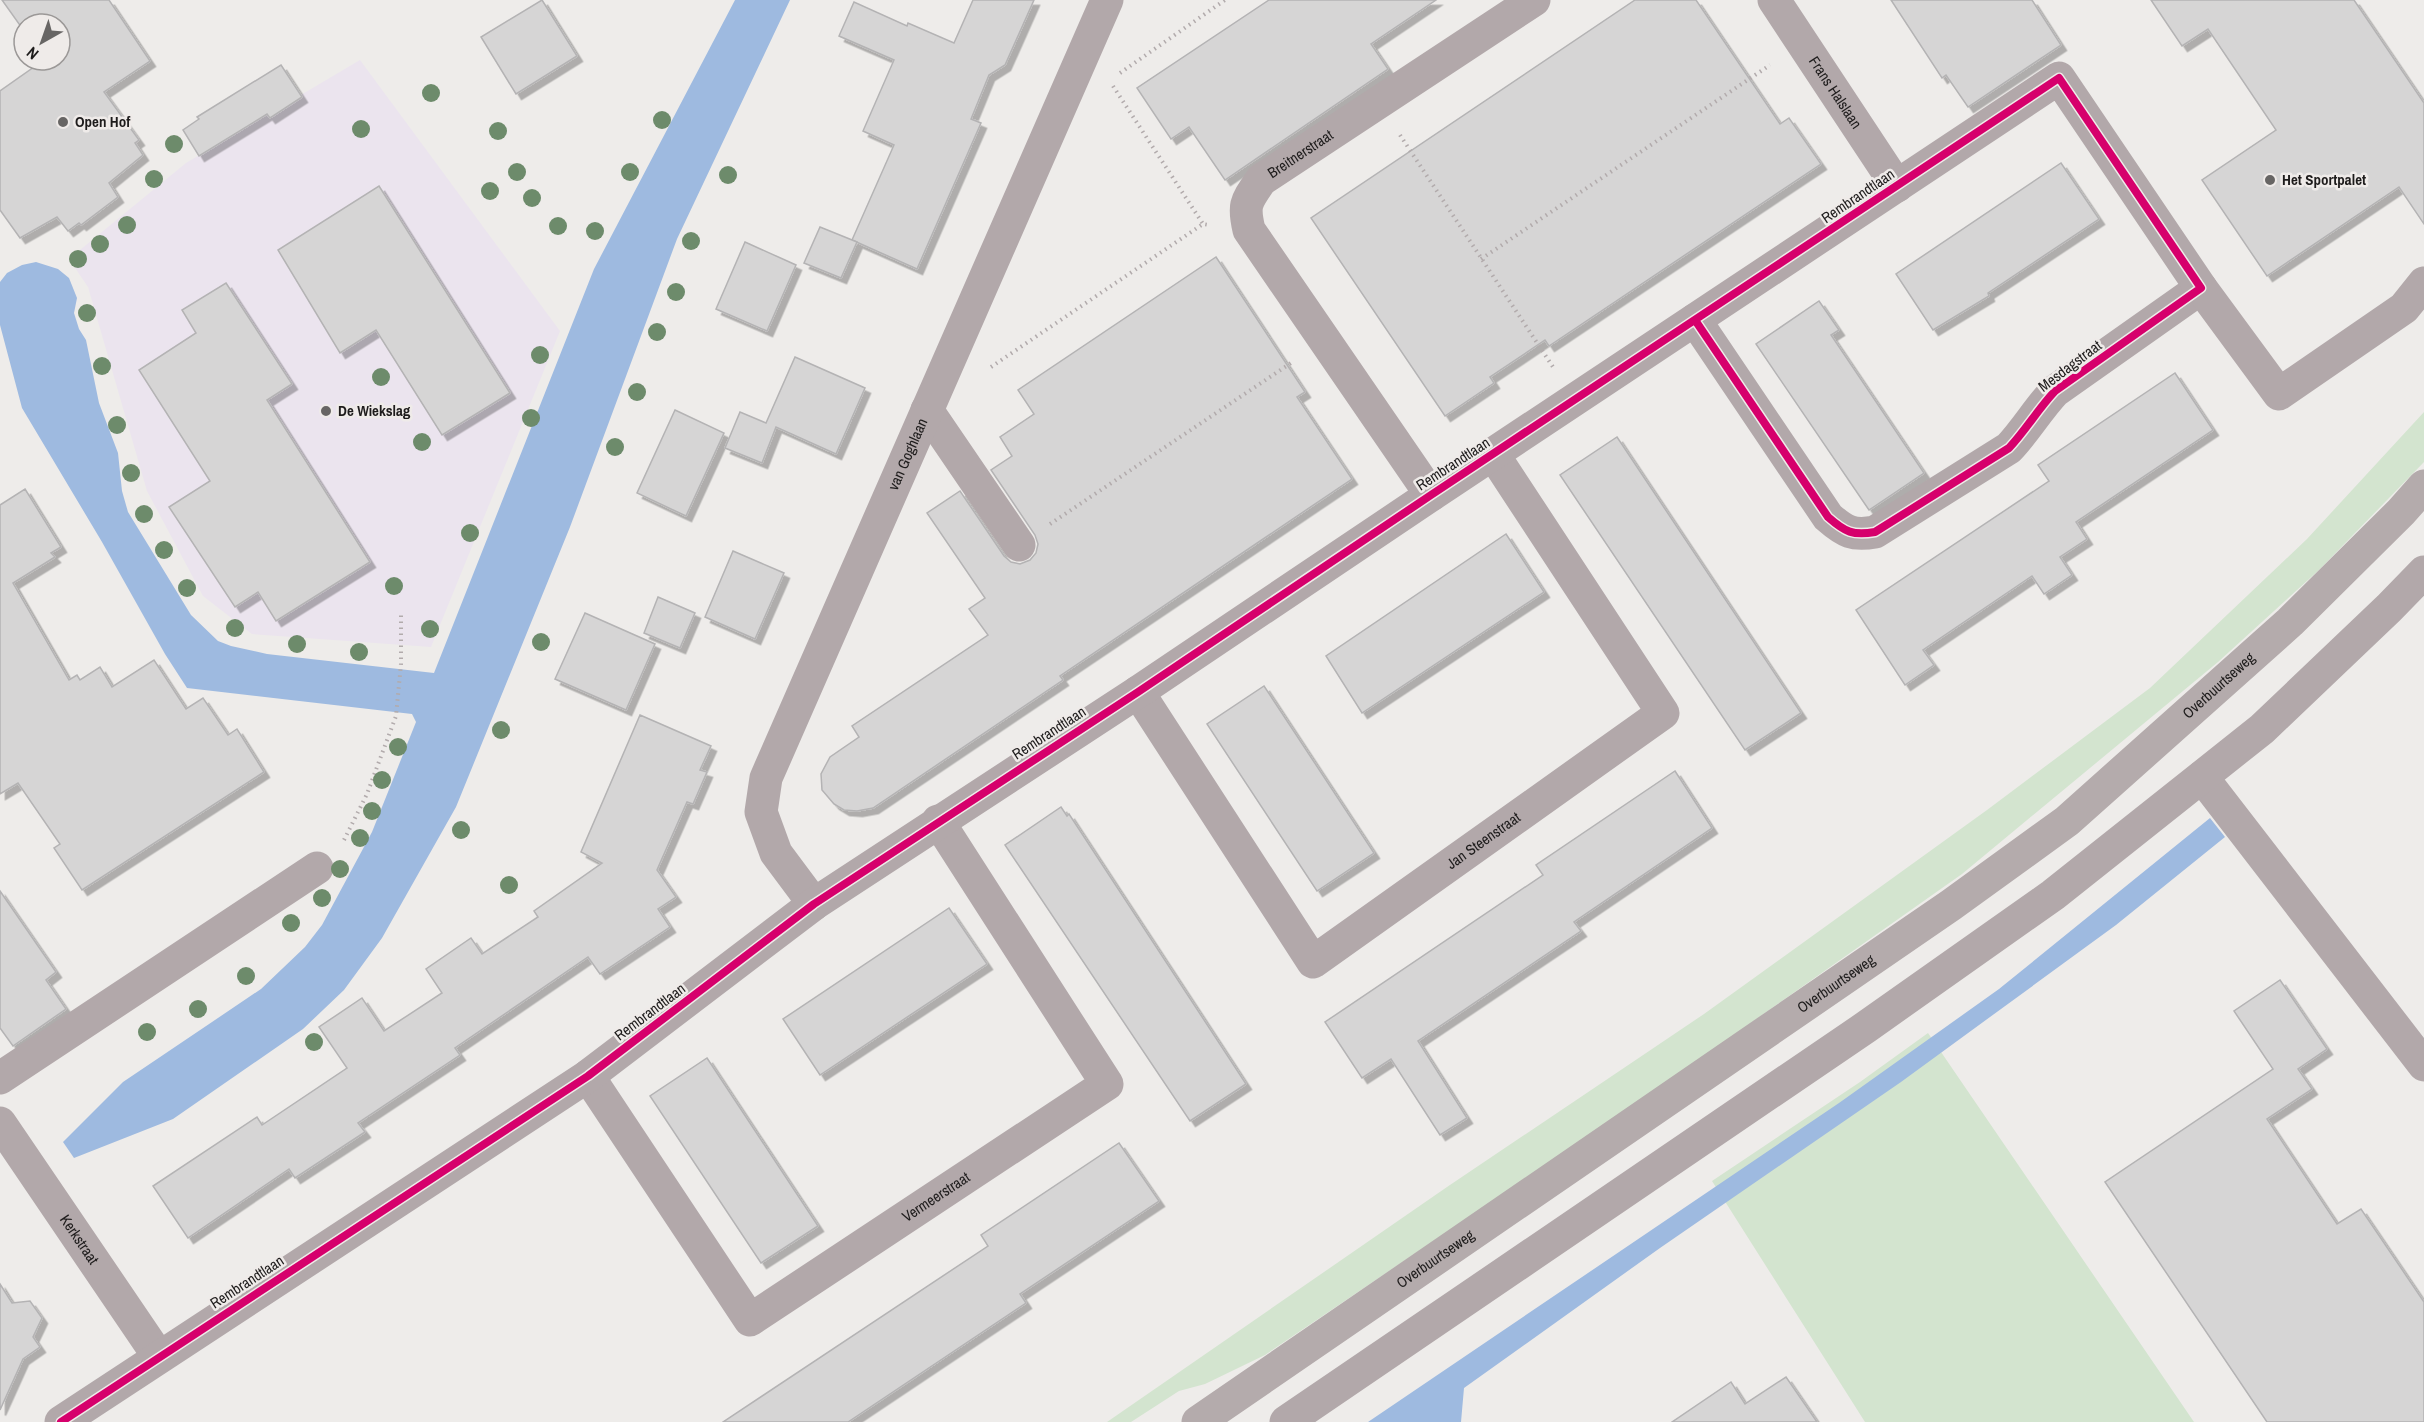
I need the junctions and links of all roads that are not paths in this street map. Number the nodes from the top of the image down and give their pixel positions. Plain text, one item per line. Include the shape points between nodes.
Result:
1 (1107, 0) edge
2 (1534, 0) edge
3 (1774, 0) edge
4 (1898, 186) junction
5 (2424, 283) edge
6 (2202, 288) junction
7 (1695, 320) junction
8 (927, 411) junction
9 (1493, 454) junction
10 (2424, 486) edge
11 (1431, 495) junction
12 (1019, 545) road end
13 (2424, 572) edge
14 (1138, 692) junction
15 (2202, 777) junction
16 (938, 821) junction
17 (317, 868) road end
18 (814, 903) junction
19 (2424, 1065) edge
20 (588, 1076) junction
21 (0, 1078) edge
22 (9, 1136) edge
23 (159, 1357) junction
24 (95, 1412) edge
25 (61, 1422) edge
26 (1198, 1422) edge
27 (1286, 1422) edge

1 - 8 street, van Goghlaan
2 - 11 street, Breitnerstraat via 1261,180 1244,211 1249,230
3 - 4 street, Frans Halslaan
4 - 6 street, Rembrandtlaan via 2060,78
4 - 7 street, Rembrandtlaan
5 - 6 street via 2404,308 2279,394
6 - 7 street, Mesdagstraat via 2055,391 2009,448 1875,532 1858,535 1828,518
7 - 9 street, Rembrandtlaan
8 - 12 street
8 - 18 street, van Goghlaan via 766,778 761,812 776,853
9 - 11 street, Rembrandtlaan
9 - 14 street, Jan Steenstraat via 1663,713 1313,962
10 - 26 main road, Overbuurtseweg via 2290,622 2067,821 1922,925
11 - 14 street, Rembrandtlaan
13 - 15 street via 2262,729
14 - 16 street, Rembrandtlaan
15 - 19 street
15 - 27 street via 2053,895 1866,1027
16 - 18 street, Rembrandtlaan
16 - 20 street, Vermeerstraat via 1107,1084 750,1320
17 - 21 street
18 - 20 street, Rembrandtlaan
20 - 23 street, Rembrandtlaan
22 - 23 street, Kerkstraat
23 - 24 street, Rembrandtlaan
24 - 25 street, Rembrandtlaan

